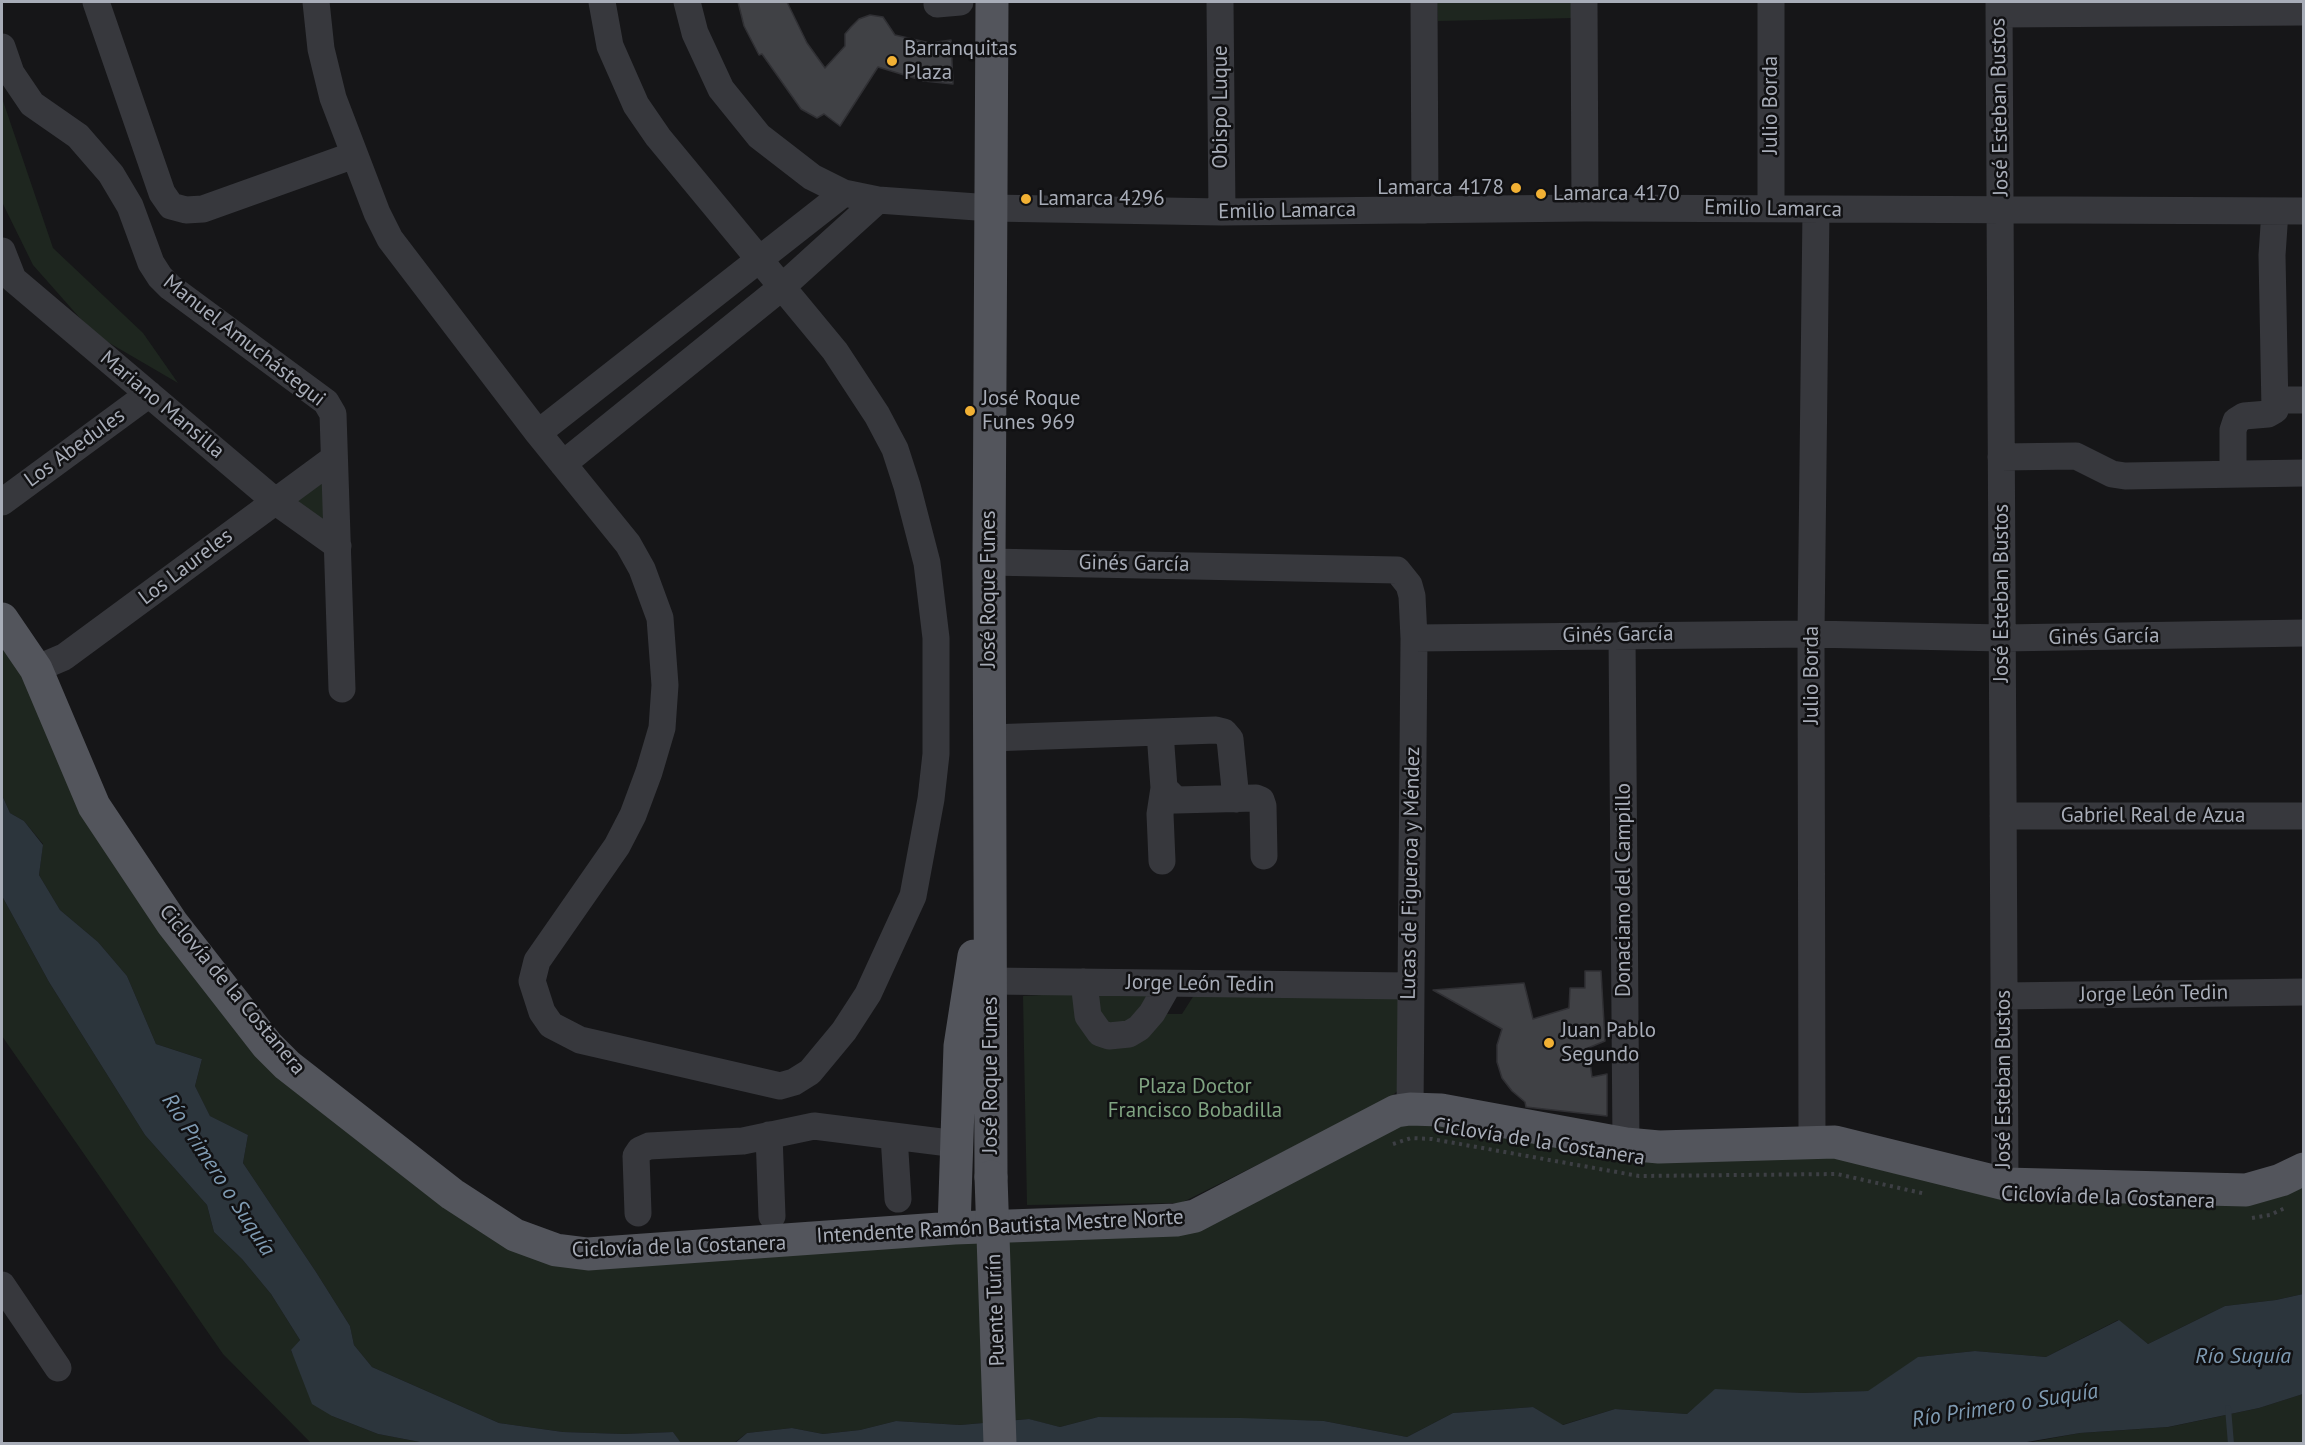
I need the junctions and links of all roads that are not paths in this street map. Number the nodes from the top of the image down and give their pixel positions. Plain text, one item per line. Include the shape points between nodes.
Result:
1 (96, 2) edge
2 (316, 2) edge
3 (602, 2) edge
4 (687, 2) edge
5 (993, 2) edge
6 (1220, 2) edge
7 (1424, 2) edge
8 (1584, 2) edge
9 (1771, 2) edge
10 (1999, 8) edge
11 (2304, 12) edge
12 (2, 47) edge
13 (354, 155) junction
14 (844, 193) junction
15 (878, 200) junction
16 (991, 208) junction
17 (1585, 208) junction
18 (1771, 208) junction
19 (1816, 209) junction
20 (1425, 210) junction
21 (2275, 211) junction
22 (2304, 211) edge
23 (2001, 212) junction
24 (1222, 213) junction
25 (2, 251) edge
26 (760, 259) junction
27 (7, 283) edge
28 (782, 287) junction
29 (149, 394) junction
30 (2275, 400) junction
31 (2304, 400) edge
32 (537, 433) junction
33 (2001, 457) junction
34 (333, 459) junction
35 (563, 464) junction
36 (2304, 472) edge
37 (2233, 474) junction
38 (275, 501) junction
39 (2, 502) edge
40 (338, 546) junction
41 (989, 562) junction
42 (2, 619) edge
43 (2304, 633) edge
44 (1812, 634) junction
45 (1622, 635) junction
46 (1414, 638) junction
47 (2003, 639) junction
48 (36, 669) junction
49 (342, 689) dead end
50 (1160, 732) junction
51 (990, 738) junction
52 (1164, 788) junction
53 (1236, 799) junction
54 (2003, 816) junction
55 (2304, 816) edge
56 (991, 844) junction
57 (1264, 856) dead end
58 (1162, 861) dead end
59 (991, 981) junction
60 (1084, 982) junction
61 (1168, 985) junction
62 (1410, 986) junction
63 (2304, 992) edge
64 (2004, 996) junction
65 (1410, 1109) junction
66 (769, 1136) junction
67 (894, 1136) junction
68 (1812, 1140) junction
69 (957, 1144) junction
70 (1626, 1144) junction
71 (2304, 1168) edge
72 (991, 1177) joint
73 (2005, 1184) junction
74 (898, 1199) dead end
75 (638, 1213) dead end
76 (772, 1216) dead end
77 (954, 1228) junction
78 (2, 1286) edge
79 (58, 1368) dead end
80 (1000, 1443) edge

1 - 13 street via 162,193 171,206 203,209
2 - 13 street via 321,49
3 - 26 street via 610,46 636,105
4 - 14 street, Emilio Lamarca via 706,60 738,113 784,157
5 - 16 main road, José Roque Funes
6 - 24 street, Obispo Luque
7 - 20 street
8 - 17 street
9 - 18 street, Julio Borda
10 - 11 street
10 - 23 street, José Esteban Bustos
12 - 34 street, Manuel Amuchástegui via 11,73 32,104 78,136 111,174 130,206 151,263 165,282 326,402 333,414
13 - 32 street via 390,239
14 - 15 street, Emilio Lamarca
14 - 26 street
15 - 16 street, Emilio Lamarca
15 - 28 street
16 - 24 street, Emilio Lamarca
16 - 41 main road, José Roque Funes
17 - 18 street, Emilio Lamarca
17 - 20 street, Emilio Lamarca
18 - 19 street, Emilio Lamarca
19 - 23 street, Emilio Lamarca
19 - 44 street, Julio Borda
20 - 24 street, Emilio Lamarca
21 - 22 street, Emilio Lamarca
21 - 23 street, Emilio Lamarca
21 - 30 street
23 - 33 street, José Esteban Bustos
25 - 27 street, Mariano Mansilla
26 - 28 street
26 - 32 street
27 - 29 street, Mariano Mansilla
28 - 35 street
28 - 35 street via 856,379 895,449 927,563 936,638 937,703 931,799 913,896 868,994 810,1072 794,1082 780,1086 580,1040 551,1025 534,994 532,981 537,961 617,846 633,815 662,728 665,685 660,618 642,569 628,544
29 - 38 street, Mariano Mansilla
29 - 39 street, Los Abedules
30 - 31 street
30 - 37 street via 2275,410 2268,414 2244,416 2236,421
32 - 35 street
33 - 37 street via 2076,456 2112,474 2125,476
33 - 47 street, José Esteban Bustos
34 - 38 street, Los Laureles
34 - 40 street, Manuel Amuchástegui
36 - 37 street
38 - 40 street, Mariano Mansilla
38 - 48 street, Los Laureles via 64,657
40 - 49 street, Manuel Amuchástegui
41 - 46 street, Ginés García via 1397,570 1409,585
41 - 51 main road, José Roque Funes
42 - 48 main road, Intendente Ramón Bautista Mestre Norte
43 - 47 street, Ginés García
44 - 45 street, Ginés García
44 - 47 street, Ginés García
44 - 68 street, Julio Borda
45 - 46 street, Ginés García
45 - 70 street, Donaciano del Campillo
46 - 62 street, Lucas de Figueroa y Méndez
47 - 54 street, José Esteban Bustos
48 - 77 main road, Intendente Ramón Bautista Mestre Norte via 94,807 172,923 267,1045 287,1065 452,1194 515,1235 556,1250 588,1254
50 - 51 street
50 - 52 street
50 - 53 street via 1224,732 1230,739
51 - 56 main road, José Roque Funes
52 - 53 street via 1176,800
52 - 58 street via 1160,814
53 - 57 street via 1261,800
54 - 55 street, Gabriel Real de Azua
54 - 64 street, José Esteban Bustos
56 - 59 main road, José Roque Funes
56 - 69 main road via 960,1046
59 - 60 street, Jorge León Tedin
59 - 72 main road, José Roque Funes
60 - 61 street, Jorge León Tedin
60 - 61 street via 1088,1016 1100,1033 1109,1036 1129,1034 1139,1028
61 - 62 street, Jorge León Tedin
62 - 65 street, Lucas de Figueroa y Méndez
63 - 64 street, Jorge León Tedin
64 - 73 street, José Esteban Bustos
65 - 70 main road, Intendente Ramón Bautista Mestre Norte via 1441,1110
65 - 77 main road, Intendente Ramón Bautista Mestre Norte via 1395,1111 1195,1216
66 - 67 street via 814,1126
66 - 75 street via 649,1146 640,1150 636,1156
66 - 76 street
67 - 69 street
67 - 74 street
68 - 70 main road, Intendente Ramón Bautista Mestre Norte via 1659,1147
68 - 73 main road, Intendente Ramón Bautista Mestre Norte via 1835,1142
69 - 77 main road
71 - 73 main road, Intendente Ramón Bautista Mestre Norte via 2281,1180 2246,1190
72 - 80 main road, Puente Turín, bridge
78 - 79 street

